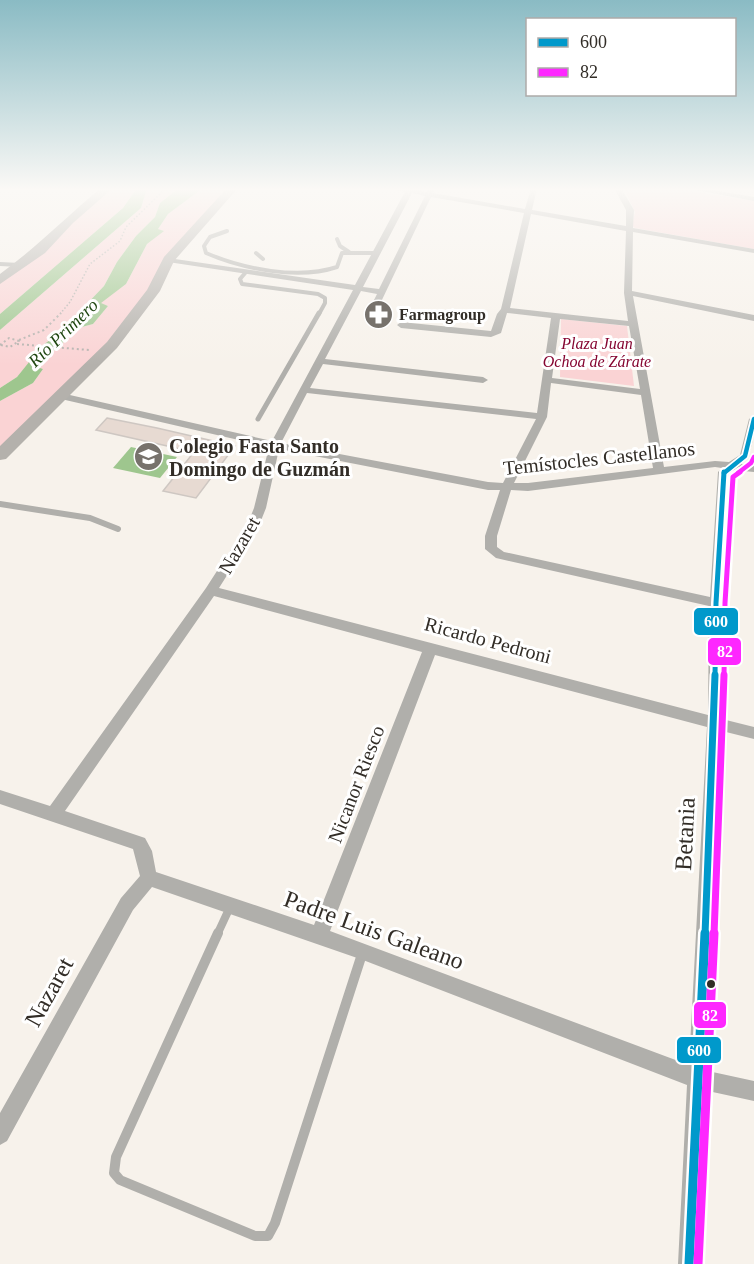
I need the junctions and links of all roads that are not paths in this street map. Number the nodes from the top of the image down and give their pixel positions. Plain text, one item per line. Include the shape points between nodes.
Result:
1 (44, 247) edge
2 (180, 247) edge
3 (204, 247) edge
4 (341, 247) edge
5 (379, 247) edge
6 (404, 247) edge
7 (520, 247) edge
8 (629, 247) edge
9 (730, 247) edge
10 (754, 251) edge
11 (348, 252) junction
12 (376, 253) junction
13 (256, 254) dead end
14 (168, 260) junction
15 (0, 264) edge
16 (20, 265) junction
17 (261, 268) junction
18 (246, 272) junction
19 (0, 280) edge
20 (356, 289) junction
21 (383, 292) junction
22 (628, 293) junction
23 (376, 304) dead end
24 (505, 310) junction
25 (556, 315) junction
26 (754, 318) edge
27 (632, 324) junction
28 (401, 325) dead end
29 (320, 361) junction
30 (483, 380) dead end
31 (548, 380) junction
32 (305, 390) junction
33 (647, 393) junction
34 (62, 396) junction
35 (542, 417) junction
36 (258, 419) dead end
37 (754, 419) edge
38 (275, 445) junction
39 (0, 455) edge
40 (732, 465) junction
41 (754, 469) edge
42 (659, 471) junction
43 (506, 488) junction
44 (0, 504) edge
45 (118, 529) dead end
46 (211, 591) junction
47 (716, 603) junction
48 (431, 647) junction
49 (715, 722) junction
50 (754, 733) edge
51 (0, 797) edge
52 (54, 813) junction
53 (149, 878) junction
54 (231, 906) junction
55 (319, 936) junction
56 (363, 951) junction
57 (696, 1078) junction
58 (754, 1091) edge
59 (0, 1134) edge
60 (688, 1264) edge

1 - 16 main road
2 - 14 main road
3 - 17 lane via 206,253 239,266
4 - 11 lane
5 - 12 street, Nazaret
6 - 21 street
7 - 24 street
8 - 22 street
9 - 10 street
11 - 12 lane
11 - 17 lane via 341,254 337,267 328,271
12 - 20 street, Nazaret
13 - 17 lane via 265,258
14 - 18 street
14 - 34 main road via 141,309
15 - 16 street
16 - 19 main road
18 - 20 street
18 - 36 lane via 240,279 242,284 325,298
20 - 21 street
20 - 29 street, Nazaret
21 - 23 street
22 - 26 street
22 - 27 street
24 - 25 street
24 - 28 street via 496,333 491,334
25 - 27 street
25 - 31 street
27 - 33 street
29 - 30 street
29 - 32 street, Nazaret
31 - 33 street
31 - 35 street
32 - 35 street
32 - 38 street, Nazaret
33 - 42 street
34 - 38 street, Temístocles Castellanos
34 - 39 main road
35 - 43 street
37 - 40 street, Betania via 745,456
38 - 43 street, Temístocles Castellanos
38 - 46 street, Nazaret via 258,516
40 - 41 street, Temístocles Castellanos
40 - 42 street, Temístocles Castellanos
40 - 47 street, Betania via 724,472
42 - 43 street, Temístocles Castellanos
43 - 47 street via 490,543 491,549 500,555
44 - 45 lane via 90,518
46 - 48 street, Ricardo Pedroni
46 - 52 street, Nazaret
47 - 49 street, Betania
48 - 49 street, Ricardo Pedroni
48 - 55 street, Nicanor Riesco
49 - 50 street, Ricardo Pedroni
49 - 57 street, Betania
51 - 52 street
52 - 53 street via 140,843
53 - 54 street, Padre Luis Galeano
53 - 59 street, Nazaret via 127,904
54 - 55 street, Padre Luis Galeano
54 - 56 lane via 116,1157 114,1173 120,1180 255,1236 268,1236 275,1223
55 - 56 street, Padre Luis Galeano
56 - 57 street, Padre Luis Galeano
57 - 58 street, Padre Luis Galeano
57 - 60 street, Betania

